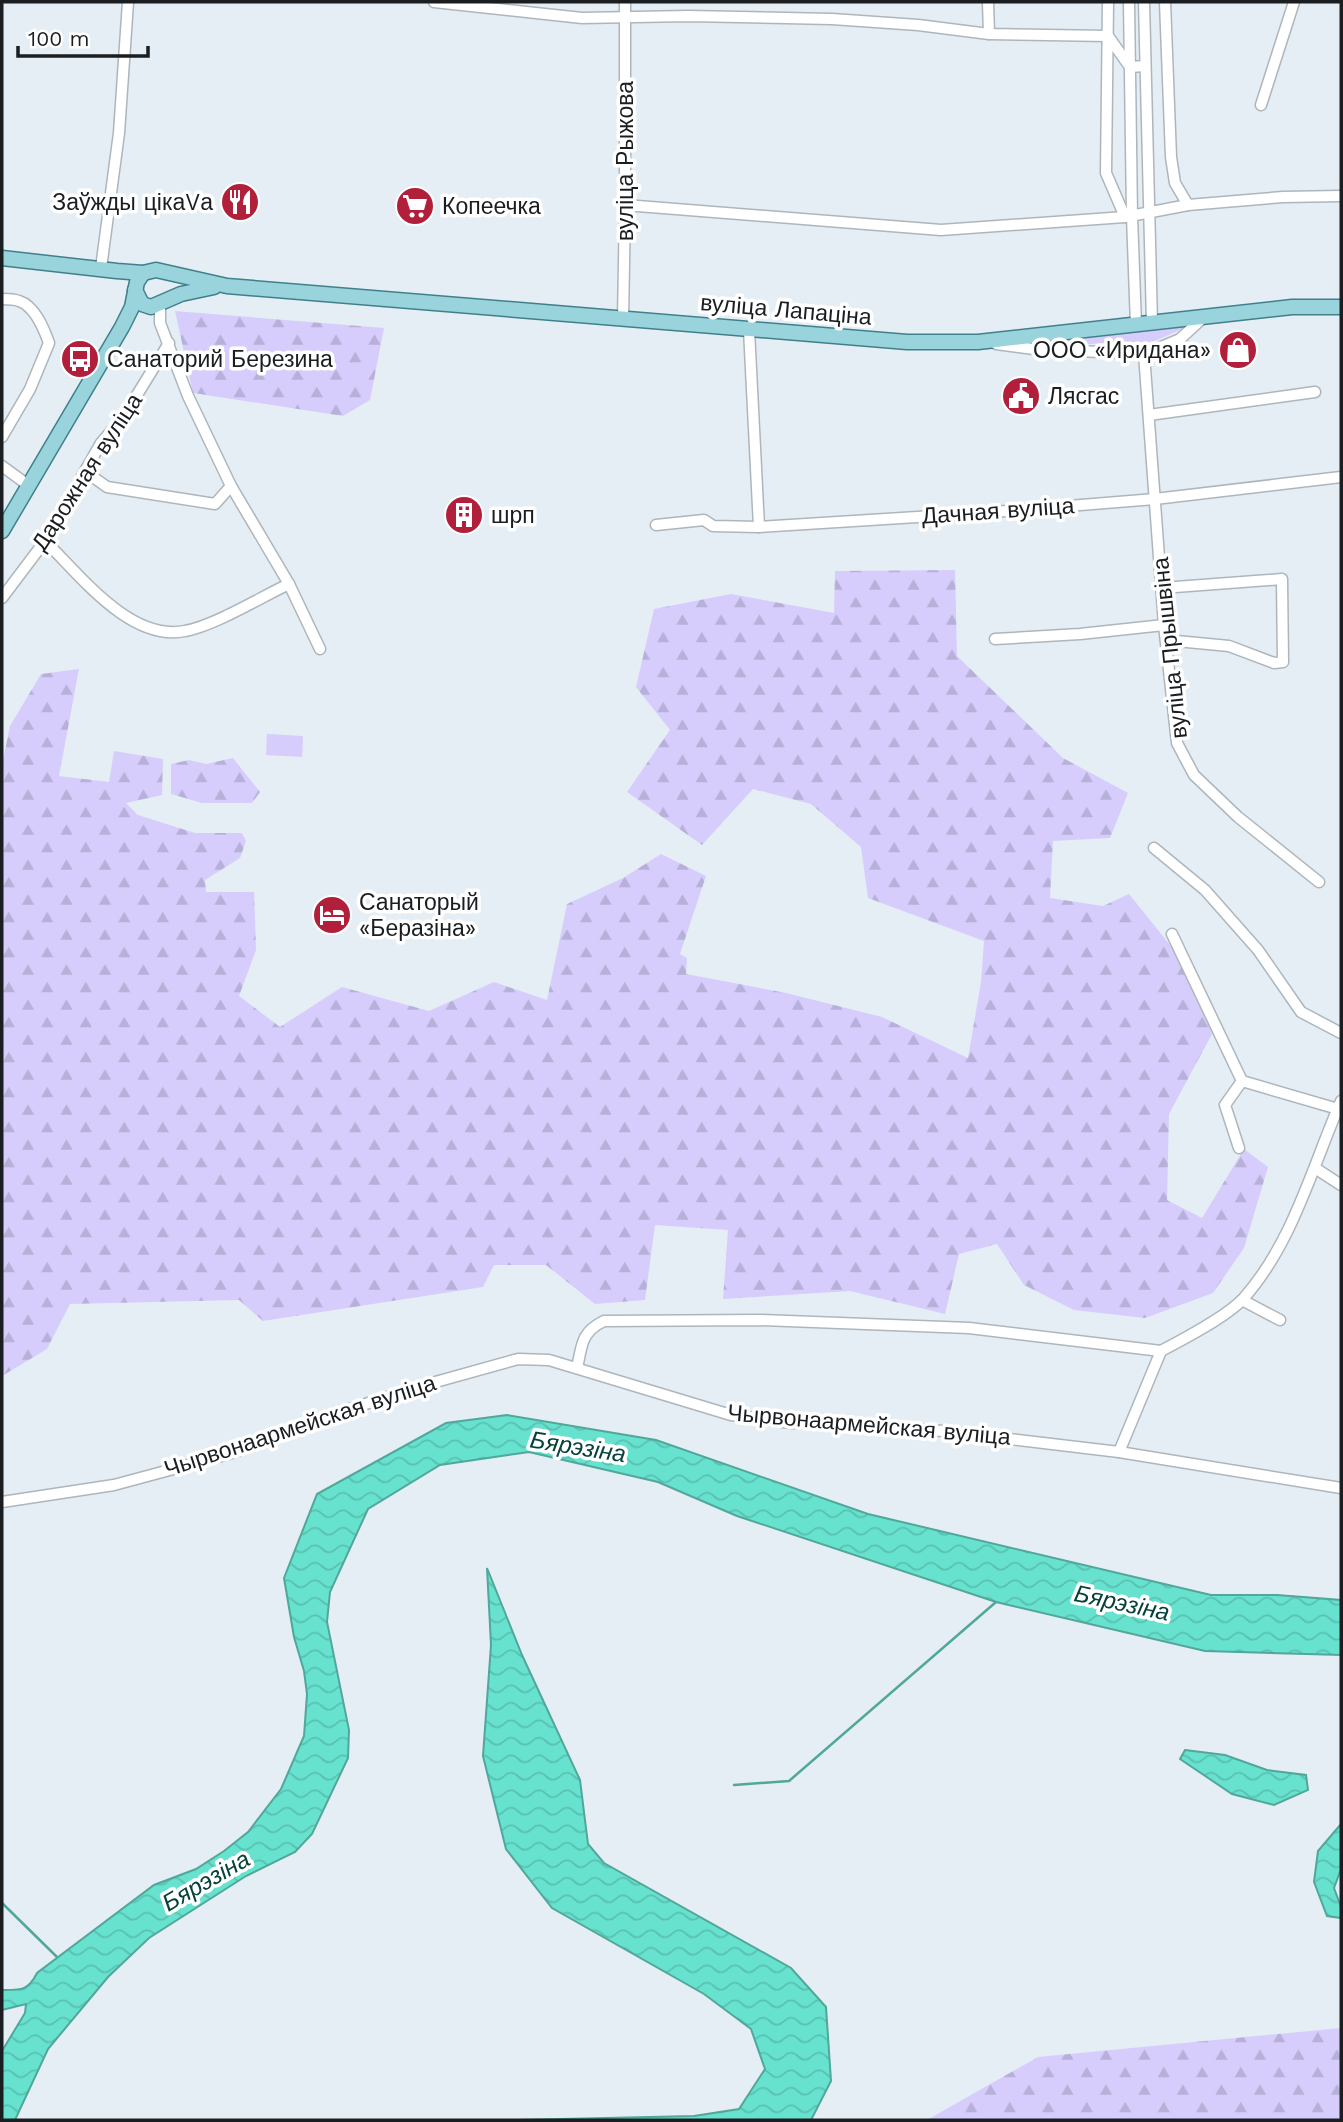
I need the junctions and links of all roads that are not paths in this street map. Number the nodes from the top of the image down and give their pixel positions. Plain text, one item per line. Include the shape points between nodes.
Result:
1 (128, 2) edge
2 (434, 2) edge
3 (625, 2) edge
4 (988, 2) edge
5 (1108, 2) edge
6 (1129, 2) edge
7 (1144, 2) edge
8 (1165, 2) edge
9 (1294, 2) edge
10 (500, 6) edge
11 (625, 17) junction
12 (989, 34) junction
13 (1108, 36) junction
14 (1145, 66) junction
15 (1130, 67) junction
16 (1261, 105) dead end
17 (1341, 196) edge
18 (625, 205) junction
19 (1188, 205) junction
20 (1148, 211) junction
21 (1128, 216) junction
22 (2, 258) edge
23 (100, 268) junction
24 (117, 271) junction
25 (143, 273) junction
26 (166, 274) junction
27 (227, 286) junction
28 (135, 291) junction
29 (2, 299) edge
30 (160, 304) junction
31 (1341, 307) edge
32 (1205, 316) junction
33 (623, 320) junction
34 (1152, 323) junction
35 (1136, 325) junction
36 (122, 327) junction
37 (749, 330) junction
38 (978, 342) junction
39 (169, 343) junction
40 (1144, 354) junction
41 (1315, 392) dead end
42 (1149, 415) junction
43 (2, 437) edge
44 (2, 466) edge
45 (86, 472) junction
46 (1341, 477) edge
47 (28, 485) junction
48 (231, 486) junction
49 (1155, 499) junction
50 (656, 525) dead end
51 (759, 527) junction
52 (2, 531) edge
53 (46, 541) junction
54 (289, 584) junction
55 (1162, 588) junction
56 (2, 598) edge
57 (1164, 625) junction
58 (995, 639) dead end
59 (1166, 640) junction
60 (320, 649) dead end
61 (1154, 848) dead end
62 (1319, 882) dead end
63 (1172, 934) dead end
64 (1341, 1033) edge
65 (1242, 1081) junction
66 (1339, 1105) edge
67 (1239, 1148) dead end
68 (1315, 1168) junction
69 (1341, 1185) edge
70 (1242, 1300) junction
71 (1280, 1321) dead end
72 (1161, 1351) junction
73 (577, 1368) junction
74 (1119, 1451) junction
75 (1341, 1488) edge
76 (2, 1502) edge

1 - 23 street via 119,133
2 - 10 street
3 - 11 street, вуліца Рыжова
4 - 12 street
5 - 13 street
6 - 15 street
7 - 14 street
8 - 19 street via 1171,157 1175,183
9 - 16 street
10 - 11 street via 582,18
11 - 12 street via 832,19
11 - 18 street, вуліца Рыжова
12 - 13 street
13 - 15 street
13 - 21 street via 1106,173
14 - 15 street
14 - 20 street
15 - 21 street
17 - 19 street
18 - 21 street via 941,230
18 - 33 street, вуліца Рыжова
19 - 20 street
20 - 21 street
20 - 34 street
21 - 35 street
22 - 23 main road
23 - 24 main road
24 - 25 main road
24 - 28 main road
25 - 26 main road, вуліца Лапаціна via 156,270
25 - 28 main road, вуліца Лапаціна
26 - 27 main road, вуліца Лапаціна
26 - 30 main road via 173,292
27 - 30 main road, вуліца Лапаціна via 181,294
27 - 33 main road, вуліца Лапаціна
28 - 30 main road via 145,306
28 - 36 main road, вуліца Лапаціна
29 - 43 street via 29,307 49,343 30,389
30 - 36 main road, вуліца Лапаціна
30 - 39 street via 160,323
31 - 32 main road, вуліца Лапаціна
32 - 34 main road, вуліца Лапаціна
32 - 40 street via 1181,339
33 - 37 main road, вуліца Лапаціна
34 - 35 main road, вуліца Лапаціна
35 - 38 main road, вуліца Лапаціна
36 - 47 main road, вуліца Лапаціна
37 - 38 main road, вуліца Лапаціна via 907,342
37 - 51 street
38 - 40 street
39 - 45 street, Дарожная вуліца
39 - 48 street via 188,396
40 - 42 street, вуліца Прышвіна
41 - 42 street
42 - 49 street, вуліца Прышвіна
44 - 47 street
45 - 48 street via 107,487 215,504
45 - 53 street, Дарожная вуліца
46 - 49 street, Дачная вуліца
47 - 52 main road, вуліца Лапаціна
48 - 54 street
49 - 51 street, Дачная вуліца
49 - 55 street, вуліца Прышвіна
50 - 51 street, Дачная вуліца via 704,520 713,526
53 - 54 street via 114,608 135,623 163,632 185,632 209,623
53 - 56 street, Дарожная вуліца
54 - 60 street
55 - 57 street, вуліца Прышвіна
55 - 59 street via 1282,579 1283,662 1274,663 1229,646
57 - 58 street
57 - 59 street, вуліца Прышвіна
59 - 62 street, вуліца Прышвіна via 1177,743 1194,775
61 - 64 street via 1205,890 1258,950 1301,1012
63 - 65 street
65 - 66 street
65 - 67 street via 1225,1105
66 - 68 street
68 - 69 street
68 - 70 street via 1278,1249
70 - 71 street
70 - 72 street
72 - 73 street via 969,1328 760,1320 604,1321 590,1327 584,1337
72 - 74 street
73 - 74 street, Чырвонаармейская вуліца via 731,1415 943,1431
73 - 76 street, Чырвонаармейская вуліца via 518,1359 316,1420 229,1454 114,1485
74 - 75 street, Чырвонаармейская вуліца

